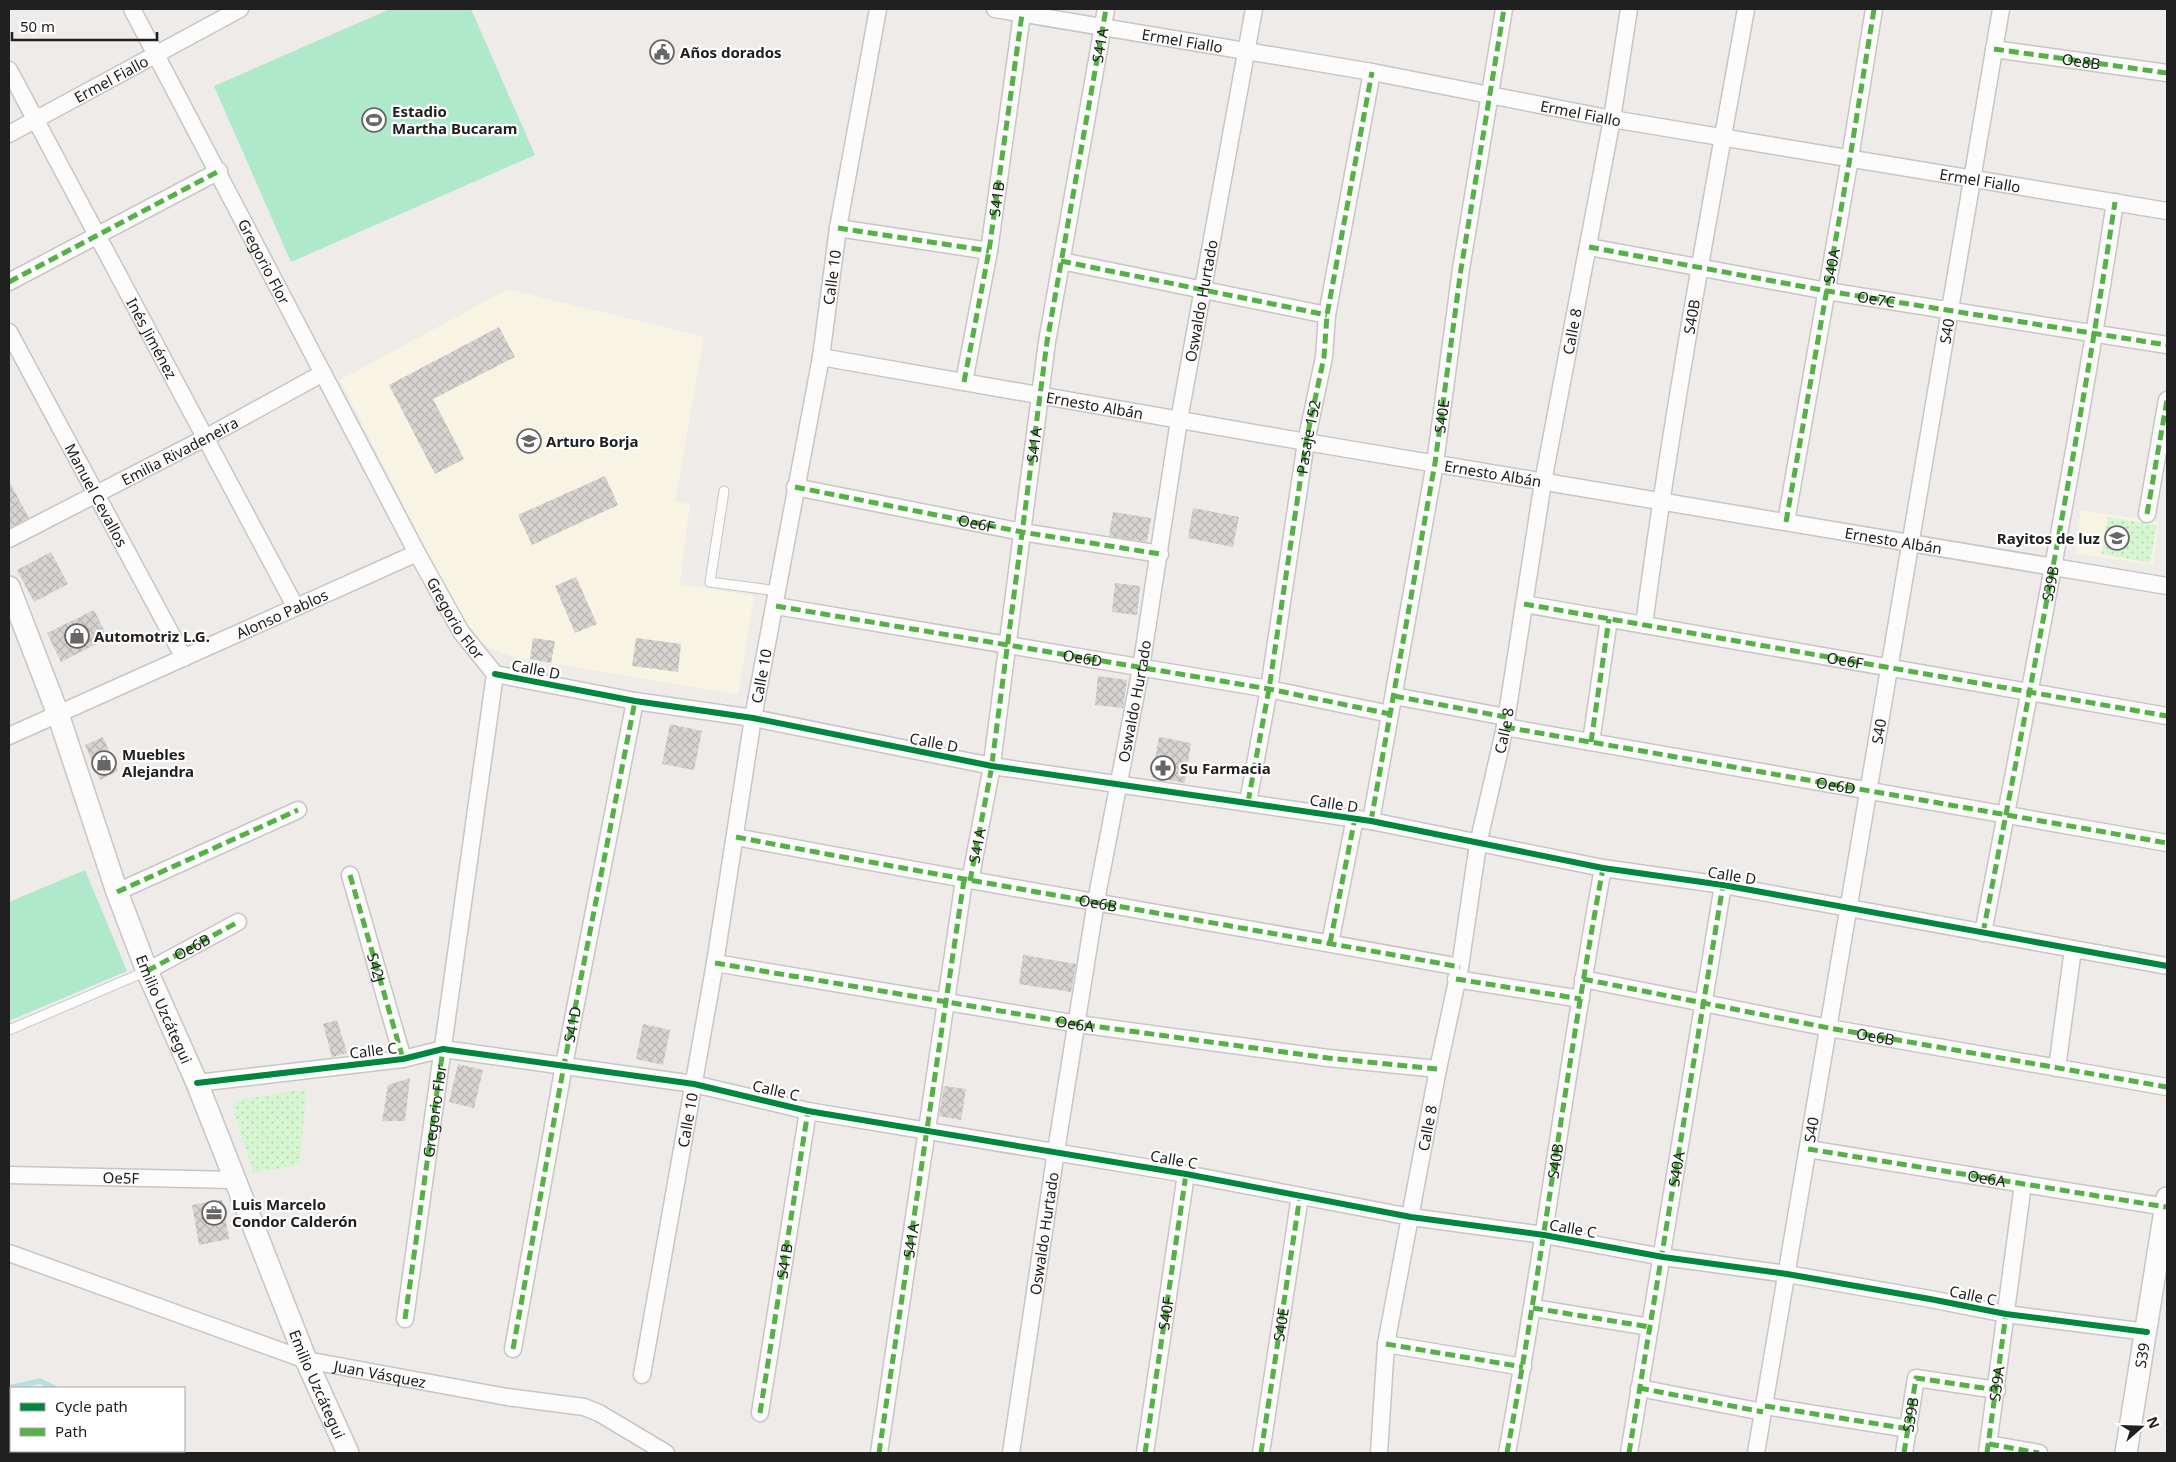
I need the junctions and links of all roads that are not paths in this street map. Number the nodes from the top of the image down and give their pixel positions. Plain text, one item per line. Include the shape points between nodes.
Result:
1 (132, 9) edge
2 (240, 9) edge
3 (878, 9) edge
4 (995, 9) edge
5 (1106, 9) edge
6 (1254, 9) edge
7 (1504, 9) edge
8 (1629, 9) edge
9 (1746, 9) edge
10 (1874, 9) edge
11 (2001, 9) edge
12 (1022, 14) junction
13 (1102, 27) junction
14 (1994, 49) junction
15 (1246, 50) junction
16 (156, 54) junction
17 (9, 70) edge
18 (1372, 72) junction
19 (2167, 73) edge
20 (1490, 95) junction
21 (1612, 118) junction
22 (36, 120) junction
23 (9, 134) edge
24 (1723, 138) junction
25 (1850, 158) junction
26 (219, 171) junction
27 (1973, 179) junction
28 (2115, 202) junction
29 (2167, 211) edge
30 (838, 228) junction
31 (98, 236) junction
32 (1589, 247) junction
33 (989, 251) junction
34 (1061, 261) junction
35 (1699, 266) junction
36 (9, 282) edge
37 (1202, 290) junction
38 (1827, 291) junction
39 (1952, 311) junction
40 (1327, 315) junction
41 (9, 332) edge
42 (2095, 334) junction
43 (2167, 345) edge
44 (821, 357) junction
45 (323, 373) junction
46 (964, 382) junction
47 (1042, 394) junction
48 (2167, 400) edge
49 (1179, 420) junction
50 (205, 438) junction
51 (1306, 442) junction
52 (1435, 463) junction
53 (1543, 482) junction
54 (795, 487) junction
55 (724, 490) dead end
56 (96, 495) junction
57 (1660, 500) junction
58 (2147, 514) dead end
59 (1786, 522) junction
60 (1022, 532) junction
61 (9, 539) edge
62 (1911, 543) junction
63 (417, 553) junction
64 (1160, 554) junction
65 (2054, 567) junction
66 (2167, 586) edge
67 (9, 587) edge
68 (777, 599) junction
69 (1524, 604) junction
70 (295, 606) junction
71 (1608, 619) junction
72 (1644, 625) junction
73 (1008, 647) junction
74 (184, 658) junction
75 (1141, 668) junction
76 (1890, 668) junction
77 (495, 674) junction
78 (1269, 689) junction
79 (2030, 693) junction
80 (1394, 696) junction
81 (635, 701) junction
82 (58, 714) junction
83 (1390, 714) junction
84 (2167, 716) edge
85 (753, 718) junction
86 (1505, 722) junction
87 (9, 736) edge
88 (1591, 742) junction
89 (992, 766) junction
90 (1118, 784) junction
91 (1869, 790) junction
92 (1248, 802) junction
93 (298, 810) dead end
94 (2006, 814) junction
95 (1363, 820) junction
96 (736, 837) junction
97 (2167, 843) edge
98 (1478, 844) junction
99 (1603, 868) junction
100 (350, 875) dead end
101 (967, 881) junction
102 (1723, 886) junction
103 (117, 892) junction
104 (1096, 901) junction
105 (1849, 908) junction
106 (238, 922) dead end
107 (1983, 933) junction
108 (1330, 943) junction
109 (2073, 949) junction
110 (715, 963) junction
111 (2167, 966) edge
112 (147, 971) junction
113 (1458, 973) junction
114 (1583, 979) junction
115 (1581, 999) junction
116 (945, 1002) junction
117 (1704, 1002) junction
118 (1078, 1024) junction
119 (1829, 1028) junction
120 (9, 1030) edge
121 (443, 1049) junction
122 (403, 1059) junction
123 (564, 1065) junction
124 (2057, 1068) junction
125 (1438, 1069) junction
126 (197, 1083) junction
127 (694, 1084) junction
128 (2167, 1087) edge
129 (808, 1110) junction
130 (927, 1130) junction
131 (1808, 1149) junction
132 (1056, 1151) junction
133 (1186, 1174) junction
134 (9, 1175) edge
135 (234, 1180) junction
136 (2023, 1184) junction
137 (1300, 1196) junction
138 (2166, 1203) edge
139 (1411, 1217) junction
140 (1544, 1236) junction
141 (9, 1253) edge
142 (1663, 1257) junction
143 (1787, 1274) junction
144 (1533, 1308) junction
145 (2006, 1314) junction
146 (405, 1319) dead end
147 (1650, 1327) junction
148 (2147, 1332) junction
149 (1386, 1344) junction
150 (513, 1348) dead end
151 (306, 1360) junction
152 (1523, 1367) junction
153 (642, 1375) dead end
154 (1639, 1388) junction
155 (1997, 1390) junction
156 (1764, 1409) junction
157 (760, 1413) dead end
158 (1909, 1428) junction
159 (1988, 1449) edge
160 (348, 1453) edge
161 (666, 1453) edge
162 (879, 1453) edge
163 (1011, 1453) edge
164 (1145, 1453) edge
165 (1261, 1453) edge
166 (1379, 1453) edge
167 (1508, 1453) edge
168 (1629, 1453) edge
169 (1756, 1453) edge
170 (1904, 1453) edge
171 (2039, 1453) edge
172 (2126, 1453) edge

1 - 16 street, Gregorio Flor
2 - 16 street, Ermel Fiallo
3 - 30 street, Calle 10
4 - 12 street, Ermel Fiallo
5 - 13 street, S41A
6 - 15 street, Oswaldo Hurtado
7 - 20 street, S40E
8 - 21 street, Calle 8
9 - 24 street, S40B
10 - 25 street, S40A
11 - 14 street, S40
12 - 13 street, Ermel Fiallo
12 - 33 street, S41B
13 - 15 street, Ermel Fiallo
13 - 34 street, S41A
14 - 19 street, Oe8B
14 - 27 street, S40
15 - 18 street, Ermel Fiallo
15 - 37 street, Oswaldo Hurtado
16 - 22 street, Ermel Fiallo
16 - 26 street, Gregorio Flor
17 - 22 street, Inés Jiménez
18 - 20 street, Ermel Fiallo
18 - 40 street, Pasaje 152
20 - 21 street, Ermel Fiallo
20 - 52 street, S40E
21 - 24 street, Ermel Fiallo
21 - 32 street, Calle 8
22 - 23 street, Ermel Fiallo
22 - 31 street, Inés Jiménez
24 - 25 street, Ermel Fiallo
24 - 35 street, S40B
25 - 27 street, Ermel Fiallo
25 - 38 street, S40A
26 - 31 street
26 - 45 street, Gregorio Flor
27 - 28 street, Ermel Fiallo
27 - 39 street, S40
28 - 29 street, Ermel Fiallo
28 - 42 street, S39B
30 - 33 street
30 - 44 street, Calle 10
31 - 36 street
31 - 50 street, Inés Jiménez
32 - 35 street, Oe7C
32 - 53 street, Calle 8
33 - 46 street, S41B
34 - 37 street
34 - 47 street, S41A
35 - 38 street, Oe7C
35 - 57 street, S40B
37 - 40 street
37 - 49 street, Oswaldo Hurtado
38 - 39 street, Oe7C
38 - 59 street, S40A
39 - 42 street, Oe7C
39 - 62 street, S40
40 - 51 street, Pasaje 152 via 1324,357
41 - 56 street, Manuel Cevallos
42 - 43 street, Oe7C
42 - 65 street, S39B
44 - 46 street, Ernesto Albán
44 - 54 street, Calle 10
45 - 50 street, Emilia Rivadeneira
45 - 63 street, Gregorio Flor
46 - 47 street, Ernesto Albán
47 - 49 street, Ernesto Albán
47 - 60 street, S41A
48 - 58 street
49 - 51 street, Ernesto Albán
49 - 64 street, Oswaldo Hurtado
50 - 56 street, Emilia Rivadeneira
50 - 70 street, Inés Jiménez
51 - 52 street, Ernesto Albán
51 - 78 street, Pasaje 152
52 - 53 street, Ernesto Albán
52 - 80 street, S40E
53 - 57 street, Ernesto Albán
53 - 69 street, Calle 8
54 - 60 street, Oe6F
54 - 68 street, Calle 10
55 - 68 lane via 710,582
56 - 61 street, Emilia Rivadeneira
56 - 74 street, Manuel Cevallos
57 - 59 street, Ernesto Albán
57 - 72 street, S40B
59 - 62 street, Ernesto Albán
60 - 64 street, Oe6F
60 - 73 street, S41A
62 - 65 street, Ernesto Albán
62 - 76 street, S40
63 - 70 street, Alonso Pablos
63 - 77 street, Gregorio Flor via 461,632
64 - 75 street, Oswaldo Hurtado
65 - 66 street, Ernesto Albán
65 - 79 street, S39B
67 - 82 street, Emilio Uzcátegui
68 - 73 street, Oe6D
68 - 85 street, Calle 10
69 - 71 street, Oe6F
69 - 86 street, Calle 8
70 - 74 street, Alonso Pablos
71 - 72 street, Oe6F
71 - 88 street
72 - 76 street, Oe6F
73 - 75 street, Oe6D
73 - 89 street, S41A
74 - 82 street, Alonso Pablos
75 - 78 street, Oe6D
75 - 90 street, Oswaldo Hurtado
76 - 79 street, Oe6F
76 - 91 street, S40
77 - 81 street, Calle D
77 - 121 street, Gregorio Flor
78 - 83 street, Oe6D
78 - 92 street, Pasaje 152
79 - 84 street, Oe6F
79 - 94 street, S39B
80 - 83 street, S40E
80 - 86 street, Oe6D
81 - 85 street, Calle D
81 - 123 street, S41D
82 - 87 street, Alonso Pablos
82 - 103 street, Emilio Uzcátegui
83 - 95 street, S40E
85 - 89 street, Calle D
85 - 96 street, Calle 10
86 - 88 street, Oe6D
86 - 98 street, Calle 8
88 - 91 street, Oe6D
89 - 90 street, Calle D
89 - 101 street, S41A
90 - 92 street, Calle D
90 - 104 street, Oswaldo Hurtado
91 - 94 street, Oe6D
91 - 105 street, S40
92 - 95 street, Calle D
93 - 103 street
94 - 97 street, Oe6D
94 - 107 street, S39B
95 - 98 street, Calle D
95 - 108 street, S40E
96 - 101 street, Oe6B
96 - 110 street, Calle 10
98 - 99 street, Calle D
98 - 113 street, Calle 8
99 - 102 street, Calle D
99 - 114 street, S40B
100 - 122 street, S42J
101 - 104 street, Oe6B
101 - 116 street, S41A
102 - 105 street, Calle D
102 - 117 street, S40A
103 - 112 street, Emilio Uzcátegui
104 - 108 street, Oe6B
104 - 118 street, Oswaldo Hurtado
105 - 107 street, Calle D
105 - 119 street, S40
106 - 112 street, Oe6B
107 - 109 street, Calle D
108 - 113 street, Oe6B
109 - 111 street, Calle D
109 - 124 street
110 - 116 street, Oe6A
110 - 127 street, Calle 10
112 - 120 lane
112 - 126 street, Emilio Uzcátegui
113 - 115 street, Oe6B
113 - 125 street, Calle 8
114 - 115 street, S40B
114 - 117 street, Oe6B
115 - 140 street, S40B
116 - 118 street, Oe6A
116 - 130 street, S41A
117 - 119 street, Oe6B
117 - 142 street, S40A
118 - 125 street, Oe6A via 1328,1058
118 - 132 street, Oswaldo Hurtado
119 - 124 street, Oe6B
119 - 131 street, S40
121 - 122 street, Calle C
121 - 123 street, Calle C
121 - 146 street, Gregorio Flor
122 - 126 street, Calle C
123 - 127 street, Calle C
123 - 150 street, S41D
124 - 128 street, Oe6B
125 - 139 street, Calle 8
126 - 135 street, Emilio Uzcátegui
127 - 129 street, Calle C
127 - 153 street, Calle 10
129 - 130 street, Calle C
129 - 157 street, S41B
130 - 132 street, Calle C
130 - 162 street, S41A
131 - 136 street, Oe6A
131 - 143 street, S40
132 - 133 street, Calle C
132 - 163 street, Oswaldo Hurtado
133 - 137 street, Calle C
133 - 164 street, S40F
134 - 135 street, Oe5F
135 - 151 street, Emilio Uzcátegui
136 - 138 street, Oe6A
136 - 145 street, S39A
137 - 139 street, Calle C
137 - 165 street, S40E
138 - 148 street, S39
139 - 140 street, Calle C
139 - 149 street, Calle 8
140 - 142 street, Calle C
140 - 144 street, S40B
141 - 151 street, Juan Vásquez
142 - 143 street, Calle C
142 - 147 street, S40A
143 - 145 street, Calle C
143 - 156 street, S40
144 - 147 street
144 - 152 street, S40B
145 - 148 street, Calle C
145 - 155 street, S39A
147 - 154 street, S40A
148 - 172 street, S39
149 - 152 street
149 - 166 street, Calle 8
151 - 160 street, Emilio Uzcátegui
151 - 161 street, Juan Vásquez via 584,1407
152 - 167 street, S40B
154 - 156 street
154 - 168 street, S40A
155 - 158 street, S39B via 1916,1378
155 - 159 street, S39A
156 - 158 street
156 - 169 street, S40
158 - 170 street, S39B
159 - 171 street

